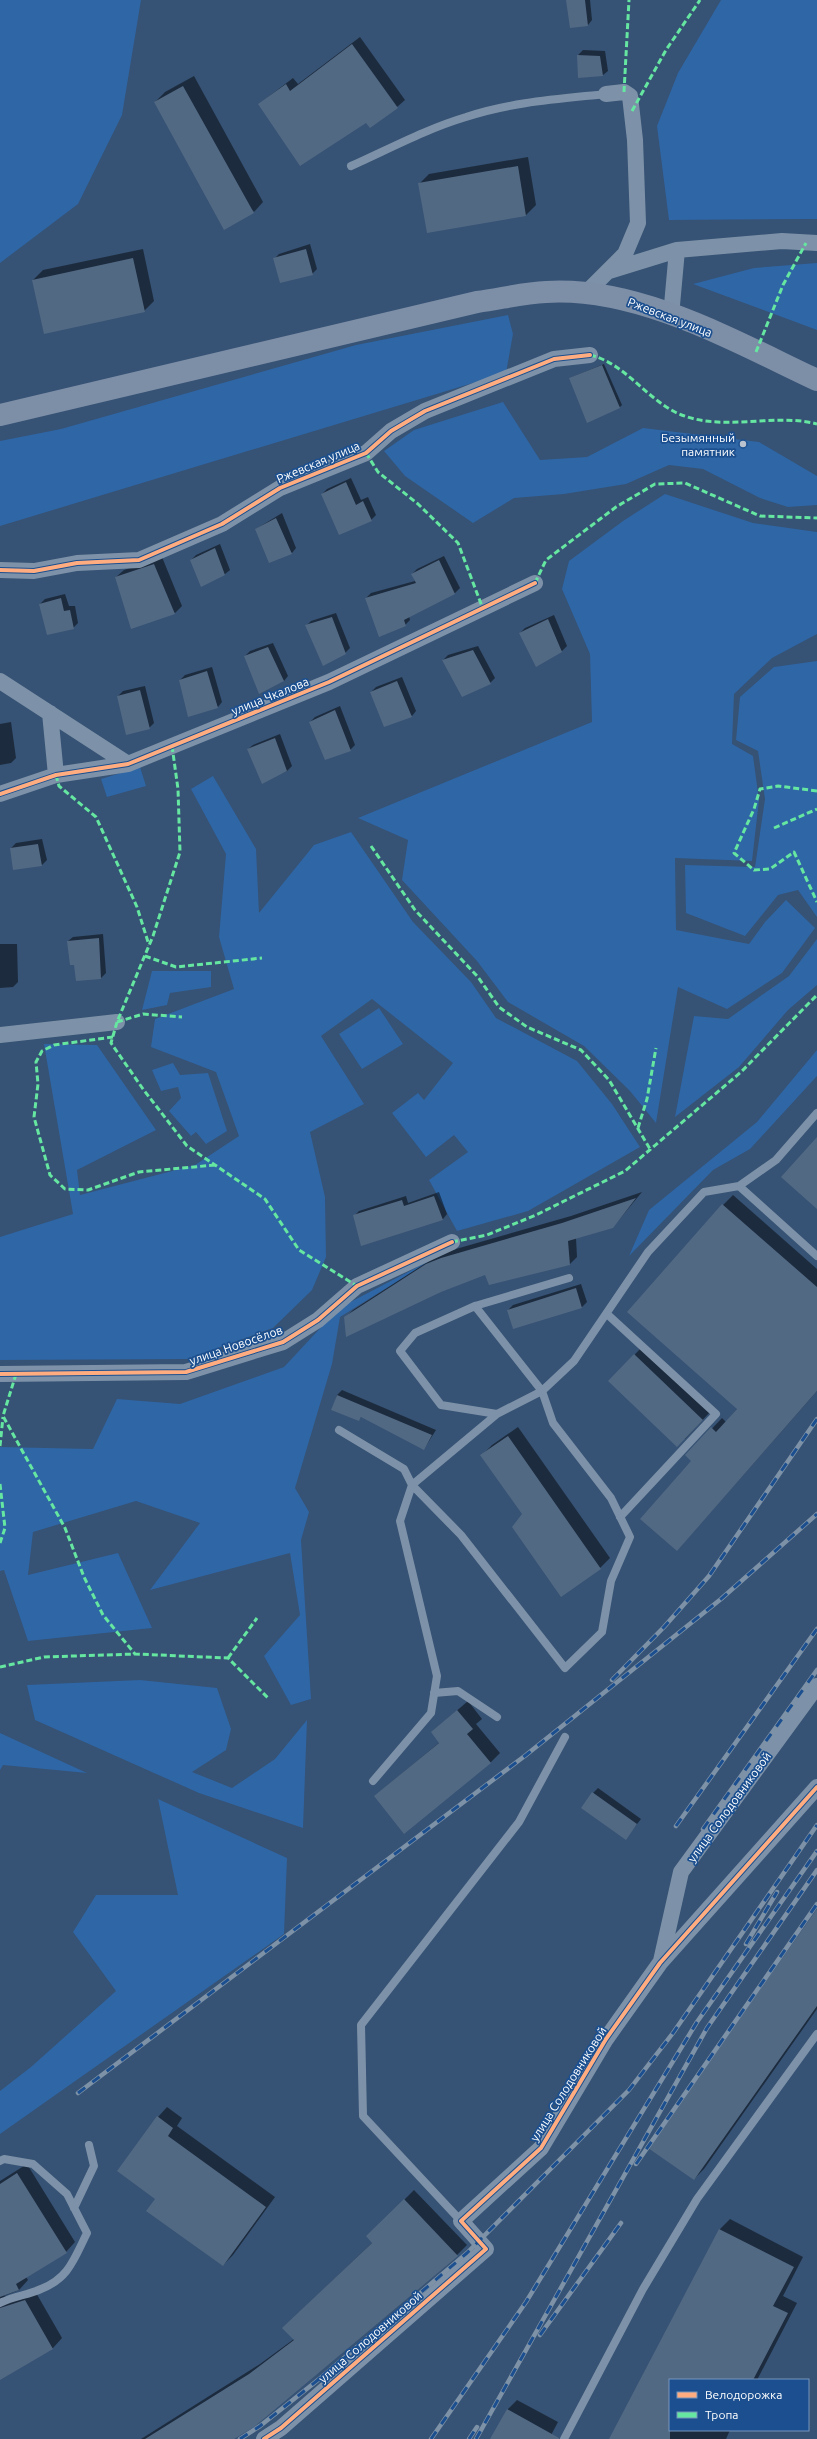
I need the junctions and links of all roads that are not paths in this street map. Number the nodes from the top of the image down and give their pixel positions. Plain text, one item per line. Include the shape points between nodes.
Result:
1 (606, 94) joint
2 (351, 166) dead end
3 (817, 243) edge
4 (677, 250) junction
5 (608, 272) junction
6 (586, 294) junction
7 (671, 316) junction
8 (590, 355) dead end
9 (817, 380) edge
10 (0, 415) edge
11 (0, 570) edge
12 (535, 583) dead end
13 (0, 681) edge
14 (50, 713) junction
15 (128, 764) junction
16 (56, 775) junction
17 (0, 794) edge
18 (117, 1022) dead end
19 (0, 1035) edge
20 (817, 1113) edge
21 (739, 1186) junction
22 (452, 1242) dead end
23 (817, 1256) edge
24 (569, 1278) dead end
25 (475, 1306) junction
26 (607, 1314) junction
27 (0, 1374) edge
28 (542, 1391) junction
29 (497, 1414) junction
30 (339, 1430) dead end
31 (412, 1485) junction
32 (620, 1517) junction
33 (817, 1686) edge
34 (434, 1693) junction
35 (497, 1718) dead end
36 (565, 1737) dead end
37 (373, 1780) dead end
38 (817, 1787) edge
39 (660, 1963) junction
40 (817, 2034) edge
41 (89, 2145) dead end
42 (0, 2161) edge
43 (74, 2208) junction
44 (461, 2222) junction
45 (0, 2303) edge
46 (264, 2439) edge
47 (564, 2439) edge

1 - 2 lane via 522,103 466,117 411,138
1 - 5 street via 624,92 630,96 635,140 638,223 625,254
3 - 4 street via 782,241
4 - 5 street
4 - 7 street
5 - 6 street
6 - 7 main road, Ржевская улица via 624,299
6 - 10 main road, Ржевская улица via 547,292 477,302
7 - 9 main road, Ржевская улица
8 - 11 street, Ржевская улица via 554,359 425,411 391,431 366,453 280,488 222,524 140,560 77,563 34,571
12 - 15 street, улица Чкалова via 329,682
13 - 14 street
14 - 15 street
14 - 16 street
15 - 16 street, улица Чкалова
16 - 17 street, улица Чкалова
18 - 19 street
20 - 21 lane via 776,1160
21 - 23 lane
21 - 26 lane via 704,1192 648,1252
22 - 27 street, улица Новосёлов via 357,1286 318,1320 283,1342 186,1372
24 - 25 lane
25 - 28 lane
25 - 29 lane via 415,1333 400,1351 441,1405
26 - 28 lane via 574,1361
26 - 32 lane via 716,1414
28 - 29 lane
28 - 32 lane via 553,1423 611,1498
29 - 31 lane
30 - 31 lane via 404,1469
31 - 32 lane via 462,1535 565,1668 602,1632 611,1581 630,1537
31 - 34 lane via 400,1521 437,1676
33 - 39 street, улица Солодовниковой via 681,1872
34 - 35 lane via 458,1691
34 - 37 lane via 431,1713
36 - 44 lane via 519,1822 361,2025 363,2116
38 - 39 street, улица Солодовниковой
39 - 44 street, улица Солодовниковой via 606,2039 540,2148
40 - 47 lane via 694,2205 642,2289
41 - 43 lane via 94,2166
42 - 43 lane via 4,2159 33,2164 66,2194
43 - 45 lane via 87,2233 67,2274 41,2290 14,2296
44 - 46 street, улица Солодовниковой via 486,2249 281,2428

